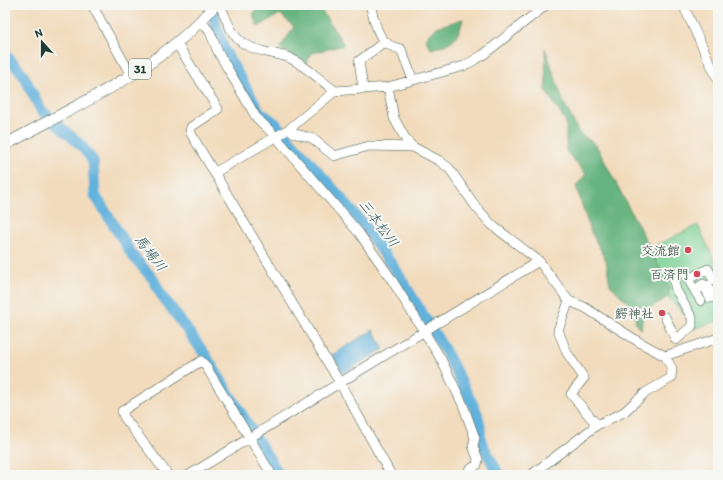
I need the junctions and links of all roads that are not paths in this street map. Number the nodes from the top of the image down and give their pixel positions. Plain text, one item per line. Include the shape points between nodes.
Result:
1 (92, 5) edge
2 (220, 5) edge
3 (370, 5) edge
4 (546, 5) edge
5 (682, 5) edge
6 (211, 7) edge
7 (201, 21) junction
8 (384, 42) junction
9 (177, 44) junction
10 (131, 75) junction
11 (413, 80) junction
12 (718, 80) edge
13 (388, 87) junction
14 (363, 88) junction
15 (335, 91) junction
16 (288, 129) junction
17 (276, 137) junction
18 (5, 145) edge
19 (413, 147) junction
20 (214, 173) junction
21 (539, 261) junction
22 (688, 279) junction
23 (718, 279) edge
24 (707, 285) dead end
25 (696, 293) junction
26 (569, 301) junction
27 (701, 302) dead end
28 (664, 317) dead end
29 (424, 331) junction
30 (717, 342) edge
31 (665, 356) junction
32 (340, 383) junction
33 (597, 425) junction
34 (250, 438) junction
35 (168, 475) edge
36 (189, 475) edge
37 (272, 475) edge
38 (391, 475) edge
39 (471, 475) edge
40 (530, 475) edge

1 - 10 street
2 - 15 street via 240,43 289,57
3 - 8 street
4 - 11 street via 483,55 464,66
5 - 12 street
6 - 7 main road, 31
7 - 9 main road, 31
7 - 17 street via 210,32 218,52 256,117
8 - 11 street via 401,49
8 - 14 street via 359,61
9 - 10 main road, 31
9 - 20 street via 218,106 217,111 189,129
10 - 18 main road, 31
11 - 13 street
13 - 14 street
13 - 19 street via 394,118 406,140
14 - 15 street
15 - 16 street
16 - 17 street
16 - 19 street via 312,138 334,156 369,146
17 - 20 street
17 - 29 street via 359,233
19 - 21 street via 449,168 492,225
20 - 32 street
21 - 26 street
21 - 29 street
22 - 23 street via 708,269 714,281
22 - 25 street
22 - 28 street via 685,272 673,277 676,290 692,318 692,326 676,340
24 - 25 street via 713,297 710,298 704,284
25 - 27 street
26 - 31 street via 584,307
26 - 33 street via 558,330 567,353 584,378 571,394
29 - 32 street
29 - 39 street via 441,359 472,426 475,438 473,446 478,465 469,470
30 - 31 street via 680,348
31 - 33 street via 672,369 671,378 645,393 624,412
32 - 34 street
32 - 38 street
33 - 40 street
34 - 35 street via 203,362 198,362 122,411 124,418
34 - 36 street
34 - 37 street

